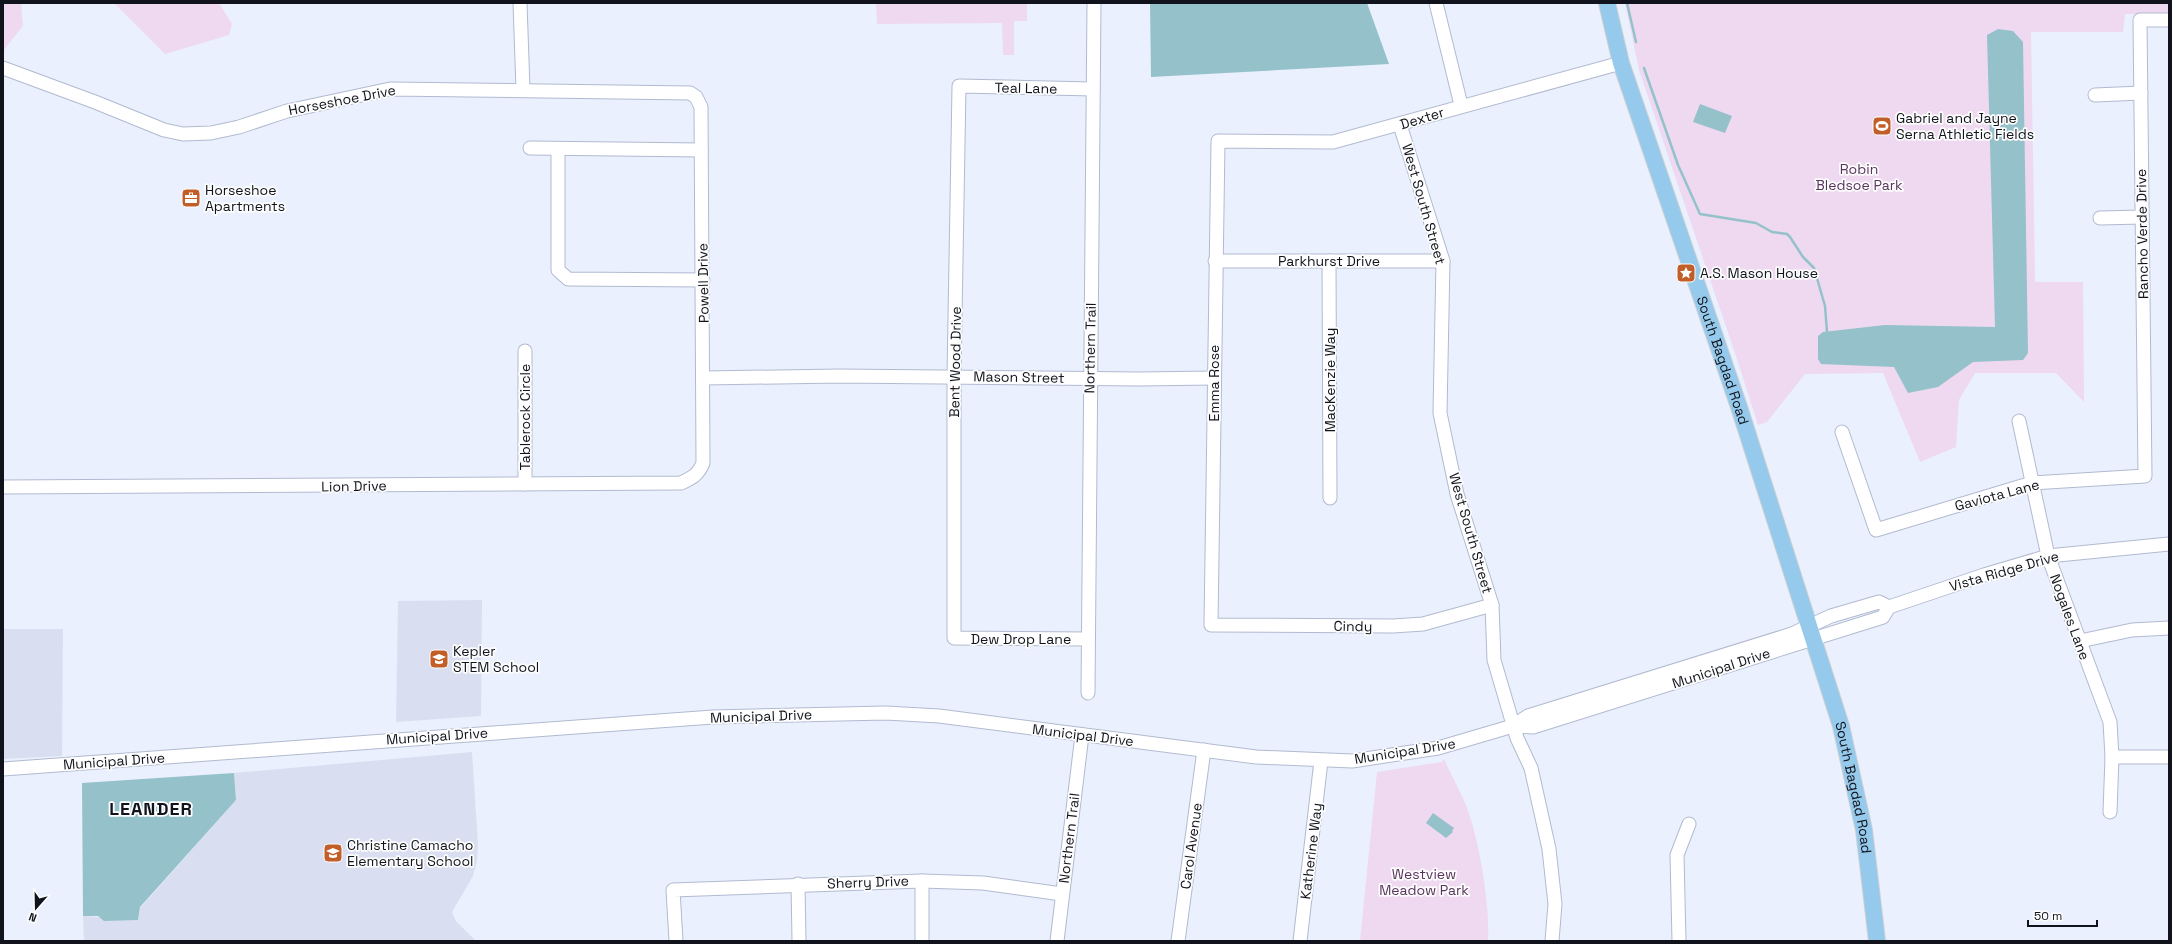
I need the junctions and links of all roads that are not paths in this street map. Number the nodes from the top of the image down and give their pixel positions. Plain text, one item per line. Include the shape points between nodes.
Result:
1 (520, 3) edge
2 (1094, 3) edge
3 (1436, 3) edge
4 (1607, 3) edge
5 (2169, 20) edge
6 (1621, 63) junction
7 (3, 68) edge
8 (959, 86) joint
9 (1093, 89) junction
10 (523, 90) junction
11 (2141, 93) junction
12 (2095, 95) dead end
13 (696, 97) joint
14 (1461, 105) junction
15 (1400, 125) junction
16 (1218, 141) joint
17 (530, 148) dead end
18 (558, 149) junction
19 (701, 150) junction
20 (2142, 217) junction
21 (2100, 218) dead end
22 (1215, 261) junction
23 (1329, 261) junction
24 (1444, 261) junction
25 (703, 280) junction
26 (525, 351) dead end
27 (954, 376) junction
28 (704, 378) junction
29 (1090, 378) junction
30 (1214, 378) junction
31 (2019, 421) dead end
32 (1842, 432) dead end
33 (700, 470) joint
34 (2145, 476) joint
35 (2032, 483) junction
36 (525, 484) junction
37 (3, 487) edge
38 (1330, 498) dead end
39 (2169, 544) edge
40 (2048, 556) junction
41 (1492, 605) junction
42 (1211, 625) joint
43 (2169, 628) edge
44 (1811, 632) junction
45 (954, 638) joint
46 (1088, 639) junction
47 (2080, 641) junction
48 (1088, 693) dead end
49 (1513, 726) junction
50 (1082, 736) junction
51 (1204, 750) junction
52 (2112, 757) junction
53 (2169, 757) edge
54 (1321, 761) junction
55 (3, 769) edge
56 (2110, 812) dead end
57 (1688, 824) dead end
58 (922, 881) junction
59 (798, 884) junction
60 (1062, 894) junction
61 (676, 941) edge
62 (799, 941) edge
63 (922, 941) edge
64 (1057, 941) edge
65 (1178, 941) edge
66 (1300, 941) edge
67 (1552, 941) edge
68 (1679, 941) edge
69 (1876, 941) edge

1 - 10 street
2 - 9 street, Northern Trail
3 - 14 street
4 - 6 main road, South Bagdad Road
5 - 11 street, Rancho Verde Drive via 2140,20
6 - 14 street, Dexter
6 - 44 main road, South Bagdad Road via 1736,400
7 - 10 street, Horseshoe Drive via 164,130 183,134 211,133 239,127 287,111 384,90
8 - 9 street, Teal Lane
8 - 27 street, Bent Wood Drive
9 - 29 street, Northern Trail
10 - 13 street, Horseshoe Drive via 683,91
11 - 12 street
11 - 20 street, Rancho Verde Drive
13 - 19 street, Powell Drive via 701,108
14 - 15 street, Dexter
15 - 16 street, Dexter via 1333,142
15 - 24 street, West South Street
16 - 22 street, Emma Rose
17 - 18 street
18 - 19 street
18 - 25 street via 558,270 568,279
19 - 25 street, Powell Drive
20 - 21 street
20 - 34 street, Rancho Verde Drive
22 - 23 street, Parkhurst Drive
22 - 30 street, Emma Rose
23 - 24 street, Parkhurst Drive
23 - 38 street, MacKenzie Way
24 - 41 street, West South Street via 1440,413 1457,494
25 - 28 street, Powell Drive
26 - 36 street, Tablerock Circle
27 - 28 street, Mason Street
27 - 29 street, Mason Street
27 - 45 street, Bent Wood Drive
28 - 33 street, Powell Drive via 703,463
29 - 30 street, Mason Street
29 - 46 street, Northern Trail
30 - 42 street, Emma Rose
31 - 35 street, Nogales Lane
32 - 35 street, Gaviota Lane via 1876,530
33 - 36 street, Lion Drive via 693,478 681,483
34 - 35 street, Gaviota Lane
35 - 40 street, Nogales Lane
36 - 37 street, Lion Drive
39 - 40 street, Vista Ridge Drive
40 - 44 street, Vista Ridge Drive via 1889,607 1879,602 1831,616
40 - 47 street, Nogales Lane
41 - 42 street, Cindy via 1424,624
41 - 49 street, West South Street via 1494,660
43 - 47 street via 2132,630
44 - 49 street, Municipal Drive via 1792,634 1736,657 1600,700 1533,727
44 - 69 main road, South Bagdad Road via 1841,726 1862,822
45 - 46 street, Dew Drop Lane
46 - 48 street, Northern Trail
47 - 52 street, Nogales Lane via 2110,722
49 - 54 street, Municipal Drive via 1455,744 1408,754 1352,761
49 - 67 street, West South Street via 1531,768 1548,849 1555,904
50 - 51 street, Municipal Drive
50 - 55 street, Municipal Drive via 907,713 761,715
50 - 60 street, Northern Trail
51 - 54 street, Municipal Drive via 1256,757
51 - 65 street, Carol Avenue
52 - 53 street
52 - 56 street, Nogales Lane
54 - 66 street, Katherine Way
57 - 68 street via 1677,855
58 - 59 street, Sherry Drive
58 - 60 street, Sherry Drive via 983,883
58 - 63 street
59 - 61 street, Sherry Drive via 673,890
59 - 62 street
60 - 64 street, Northern Trail

